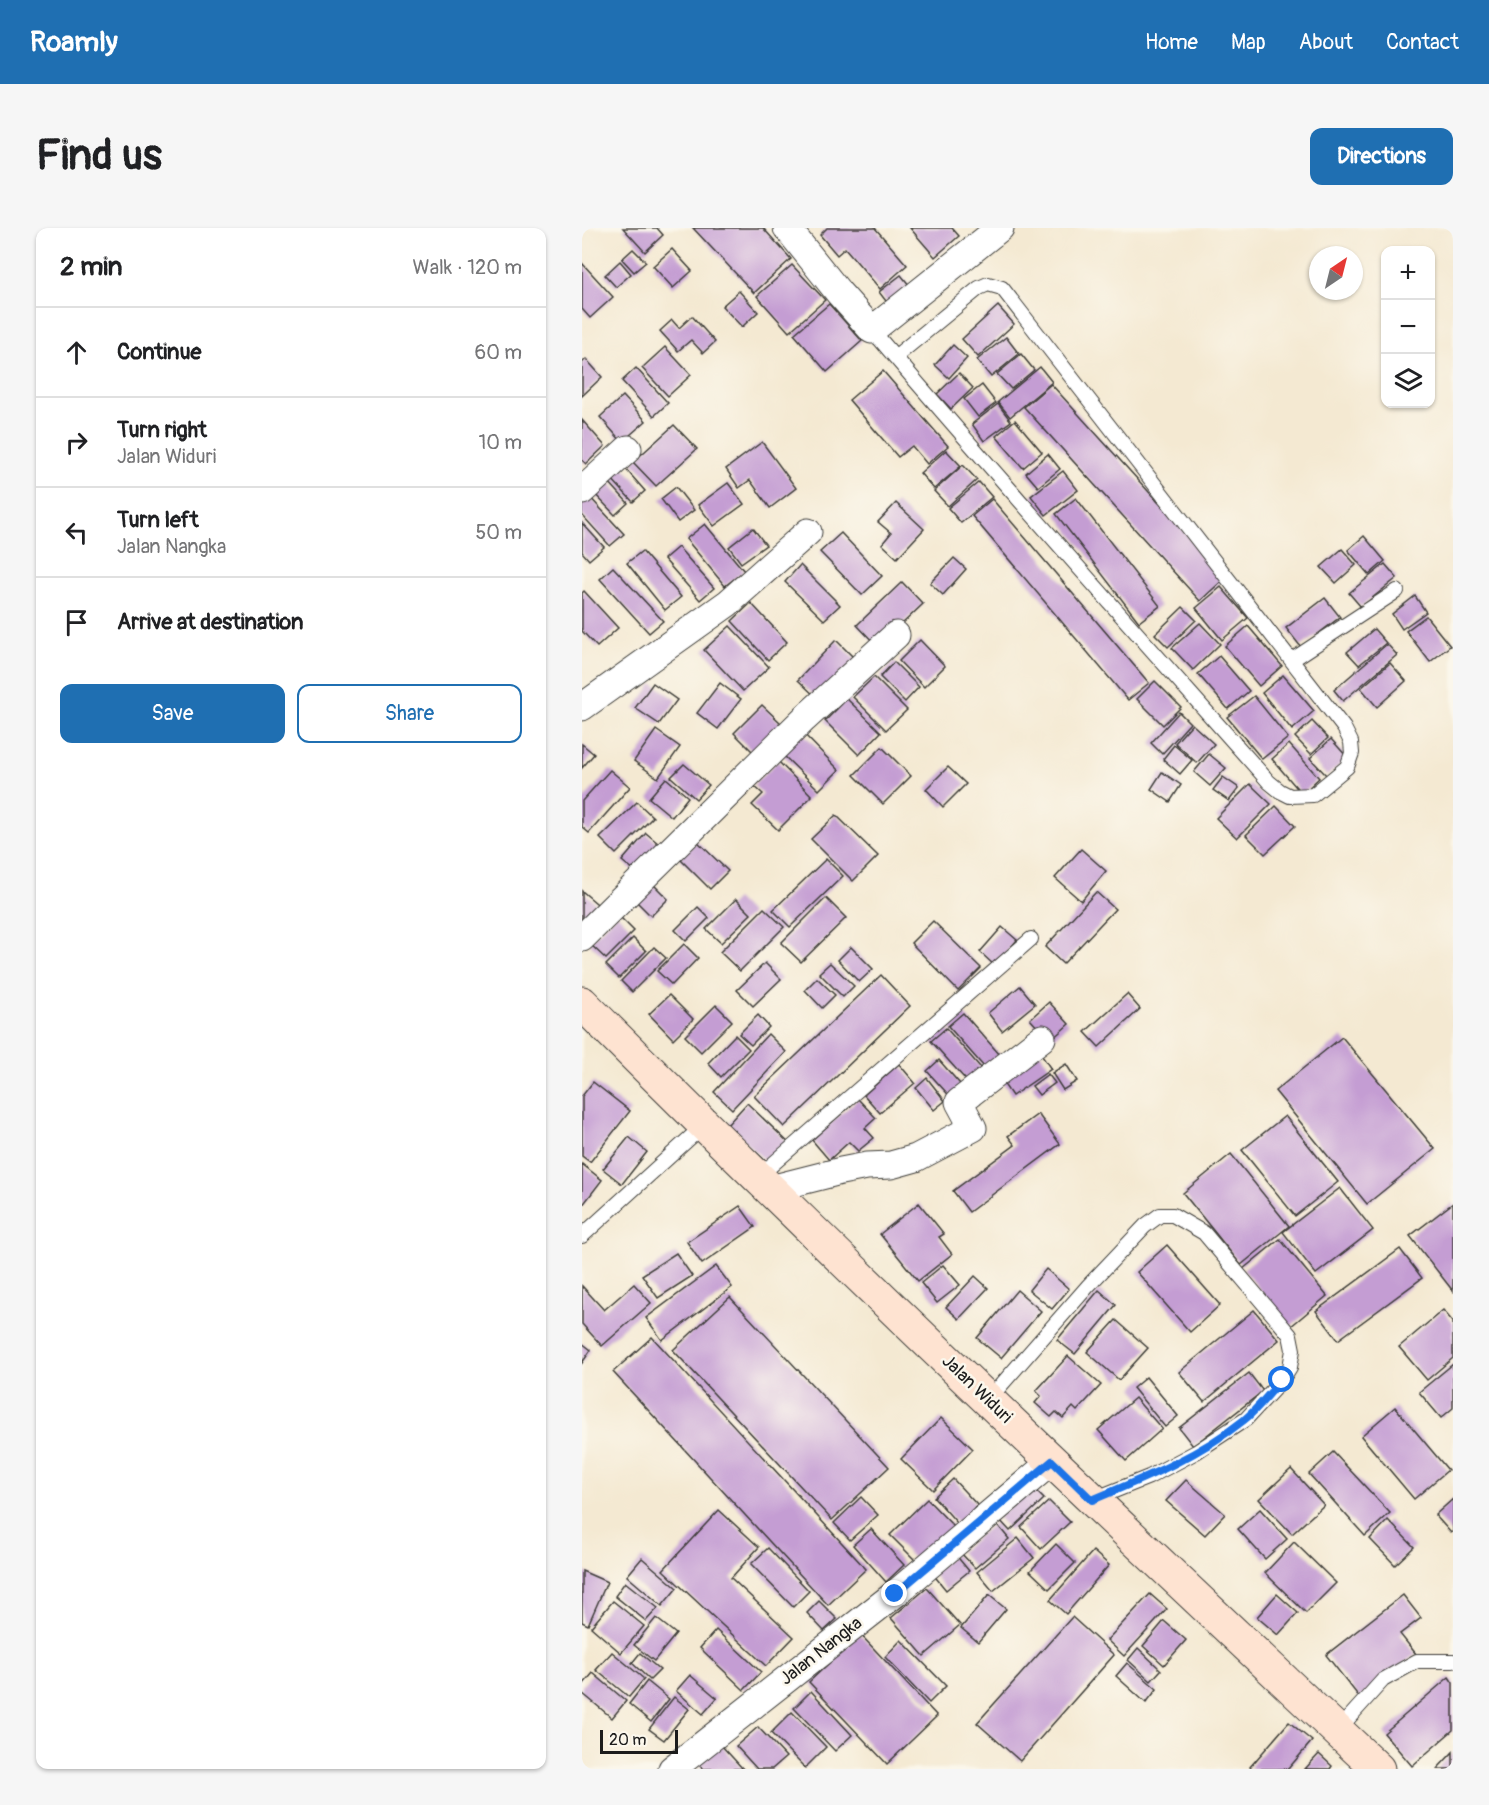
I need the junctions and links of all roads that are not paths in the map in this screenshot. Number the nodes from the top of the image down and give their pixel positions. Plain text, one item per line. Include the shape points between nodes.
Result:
1 (787, 228) edge
2 (983, 233) edge
3 (872, 330) junction
4 (895, 357) junction
5 (628, 449) dead end
6 (582, 491) edge
7 (808, 532) dead end
8 (1397, 591) dead end
9 (896, 635) dead end
10 (1292, 660) junction
11 (582, 707) edge
12 (582, 938) edge
13 (1030, 939) dead end
14 (582, 1002) edge
15 (1042, 1038) dead end
16 (704, 1125) junction
17 (764, 1183) junction
18 (582, 1236) edge
19 (988, 1400) junction
20 (1052, 1461) junction
21 (1092, 1500) junction
22 (1453, 1661) edge
23 (1337, 1731) junction
24 (672, 1769) edge
25 (1378, 1769) edge

1 - 3 street
2 - 3 street
3 - 4 lane
4 - 10 lane via 979,288 988,284 1002,288
4 - 10 lane via 1269,782 1280,791 1299,797 1313,795 1347,767 1352,753 1344,728
5 - 6 street
7 - 11 street via 728,603
8 - 10 lane
9 - 12 street via 804,719
13 - 17 lane
14 - 16 main road, Jalan Widuri
15 - 17 street via 959,1102 973,1128 964,1133 916,1158 891,1165
16 - 17 main road, Jalan Widuri
16 - 18 lane
17 - 19 main road, Jalan Widuri
19 - 20 main road, Jalan Widuri
19 - 21 lane via 1145,1226 1160,1215 1173,1215 1204,1233 1290,1335 1290,1367 1246,1419 1220,1437 1149,1477
20 - 21 main road, Jalan Widuri
20 - 24 street, Jalan Nangka via 895,1594
21 - 23 main road, Jalan Widuri
22 - 23 lane via 1417,1661 1383,1680
23 - 25 main road, Jalan Widuri

